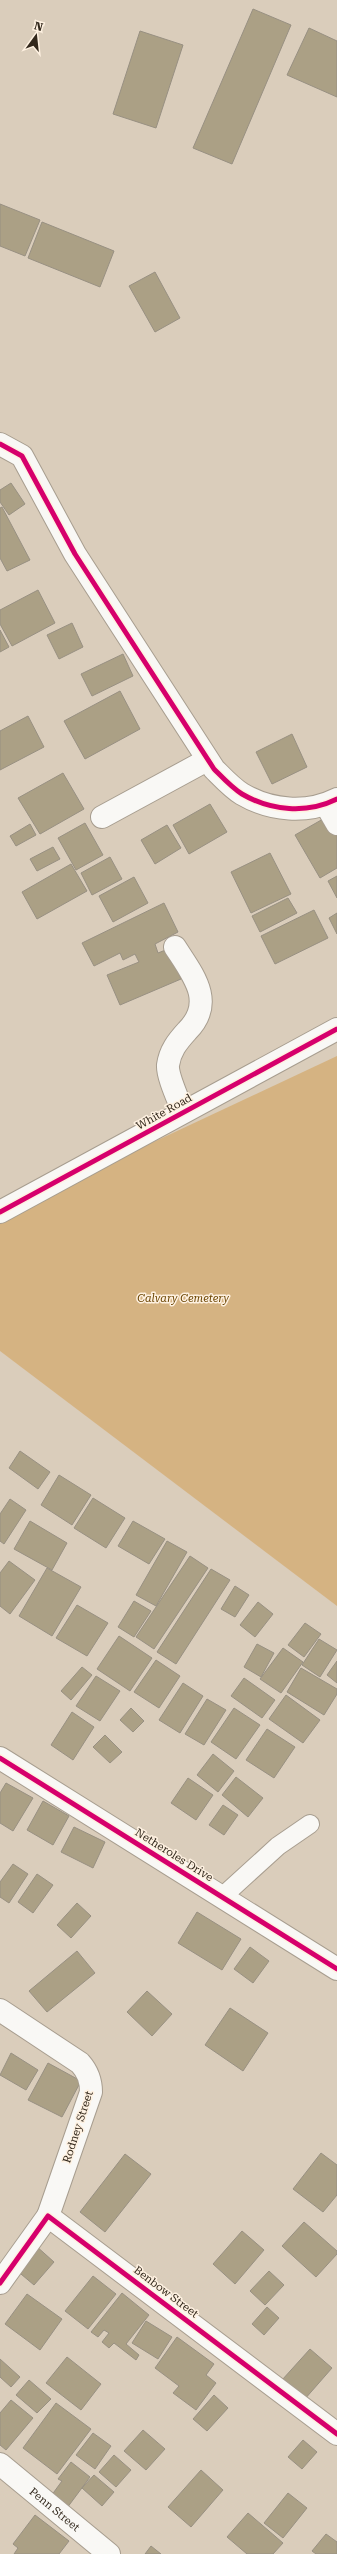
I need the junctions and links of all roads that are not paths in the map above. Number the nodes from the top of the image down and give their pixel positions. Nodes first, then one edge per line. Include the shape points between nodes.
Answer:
1 (0, 444) edge
2 (207, 760) junction
3 (331, 802) edge
4 (102, 817) dead end
5 (337, 824) edge
6 (175, 947) dead end
7 (337, 1029) edge
8 (183, 1112) junction
9 (0, 1212) edge
10 (0, 1758) edge
11 (310, 1824) dead end
12 (222, 1897) junction
13 (337, 1969) edge
14 (0, 2010) edge
15 (48, 2216) junction
16 (0, 2283) edge
17 (337, 2434) edge
18 (0, 2464) edge
19 (109, 2554) edge

1 - 2 street via 22,456 75,554
2 - 3 street via 241,794 265,804 296,810
2 - 4 street
3 - 5 street
6 - 8 street via 195,978 201,1008 198,1019 170,1052 168,1068
7 - 8 street, White Road
8 - 9 street, White Road
10 - 12 street, Netheroles Drive
11 - 12 lane via 278,1846
12 - 13 street, Netheroles Drive
14 - 15 street, Rodney Street via 80,2063 87,2071 91,2082 91,2092
15 - 16 street
15 - 17 street, Benbow Street
18 - 19 street, Penn Street

